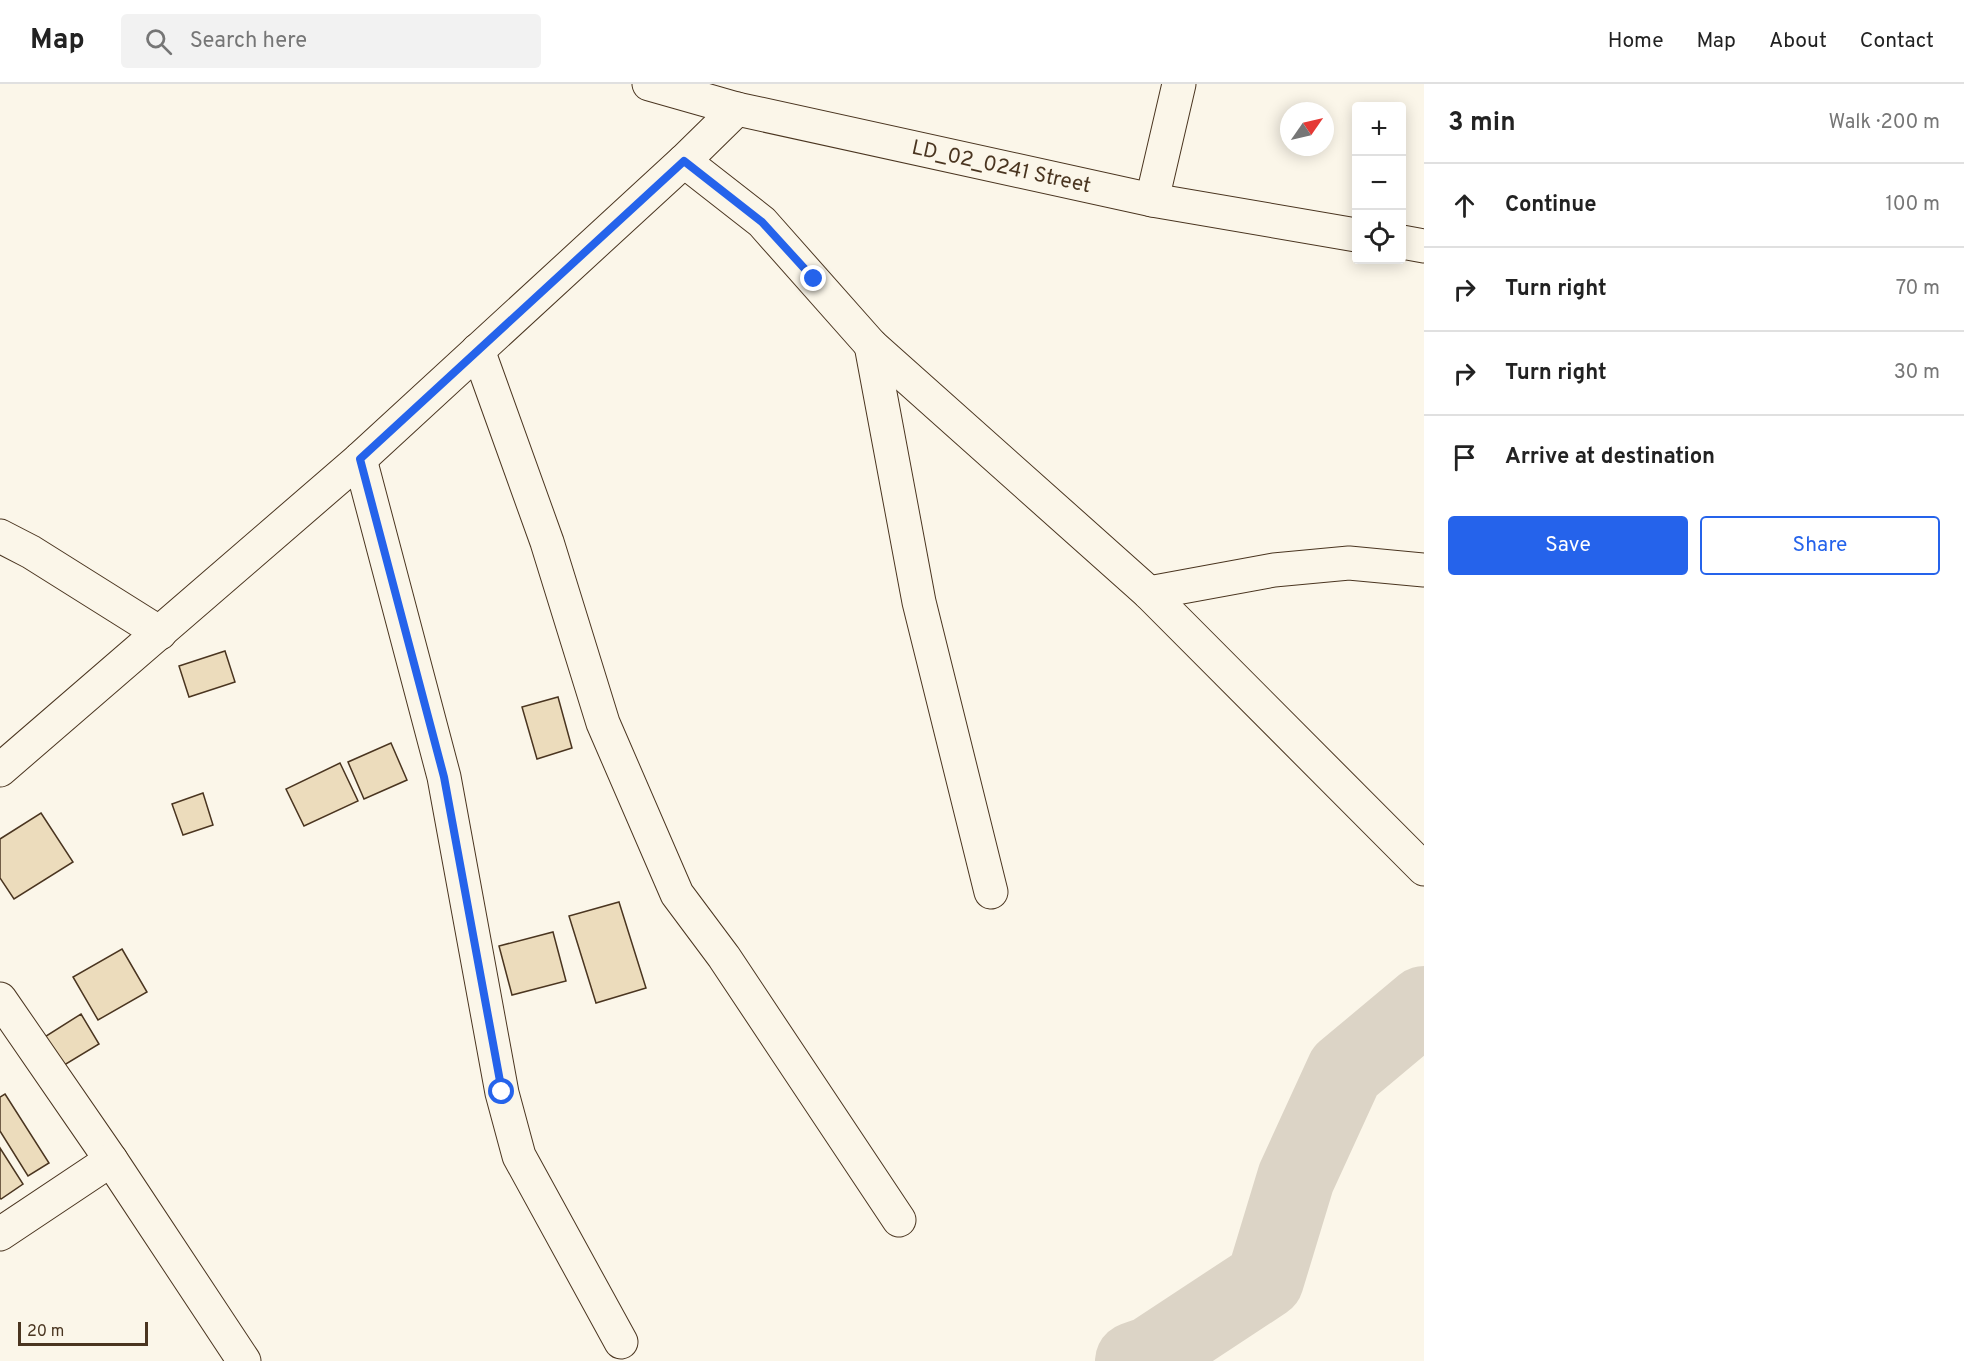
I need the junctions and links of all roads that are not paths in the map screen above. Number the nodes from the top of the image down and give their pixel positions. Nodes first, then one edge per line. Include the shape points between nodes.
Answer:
1 (649, 84) edge
2 (1179, 84) edge
3 (738, 109) junction
4 (684, 161) junction
5 (1152, 200) junction
6 (1352, 234) edge
7 (1406, 243) edge
8 (1424, 246) edge
9 (871, 345) junction
10 (478, 350) junction
11 (360, 459) junction
12 (0, 536) edge
13 (1424, 570) edge
14 (1149, 593) junction
15 (160, 633) junction
16 (0, 770) edge
17 (1419, 865) edge
18 (991, 892) dead end
19 (0, 999) edge
20 (111, 1160) junction
21 (899, 1220) dead end
22 (0, 1234) edge
23 (621, 1342) dead end
24 (244, 1361) edge

1 - 3 street, LD_02_0241 Street
2 - 5 street
3 - 4 street
3 - 5 street, LD_02_0241 Street
4 - 9 street via 762,222
4 - 10 street
5 - 6 street, LD_02_0241 Street
7 - 8 street
9 - 14 street
9 - 18 street via 919,602
10 - 11 street
10 - 21 street via 547,542 603,723 677,894 724,957
11 - 15 street
11 - 23 street via 444,777 502,1092 519,1156
12 - 15 street
13 - 14 street via 1349,563 1274,570
14 - 17 street
15 - 16 street
19 - 20 street
20 - 22 street
20 - 24 street

